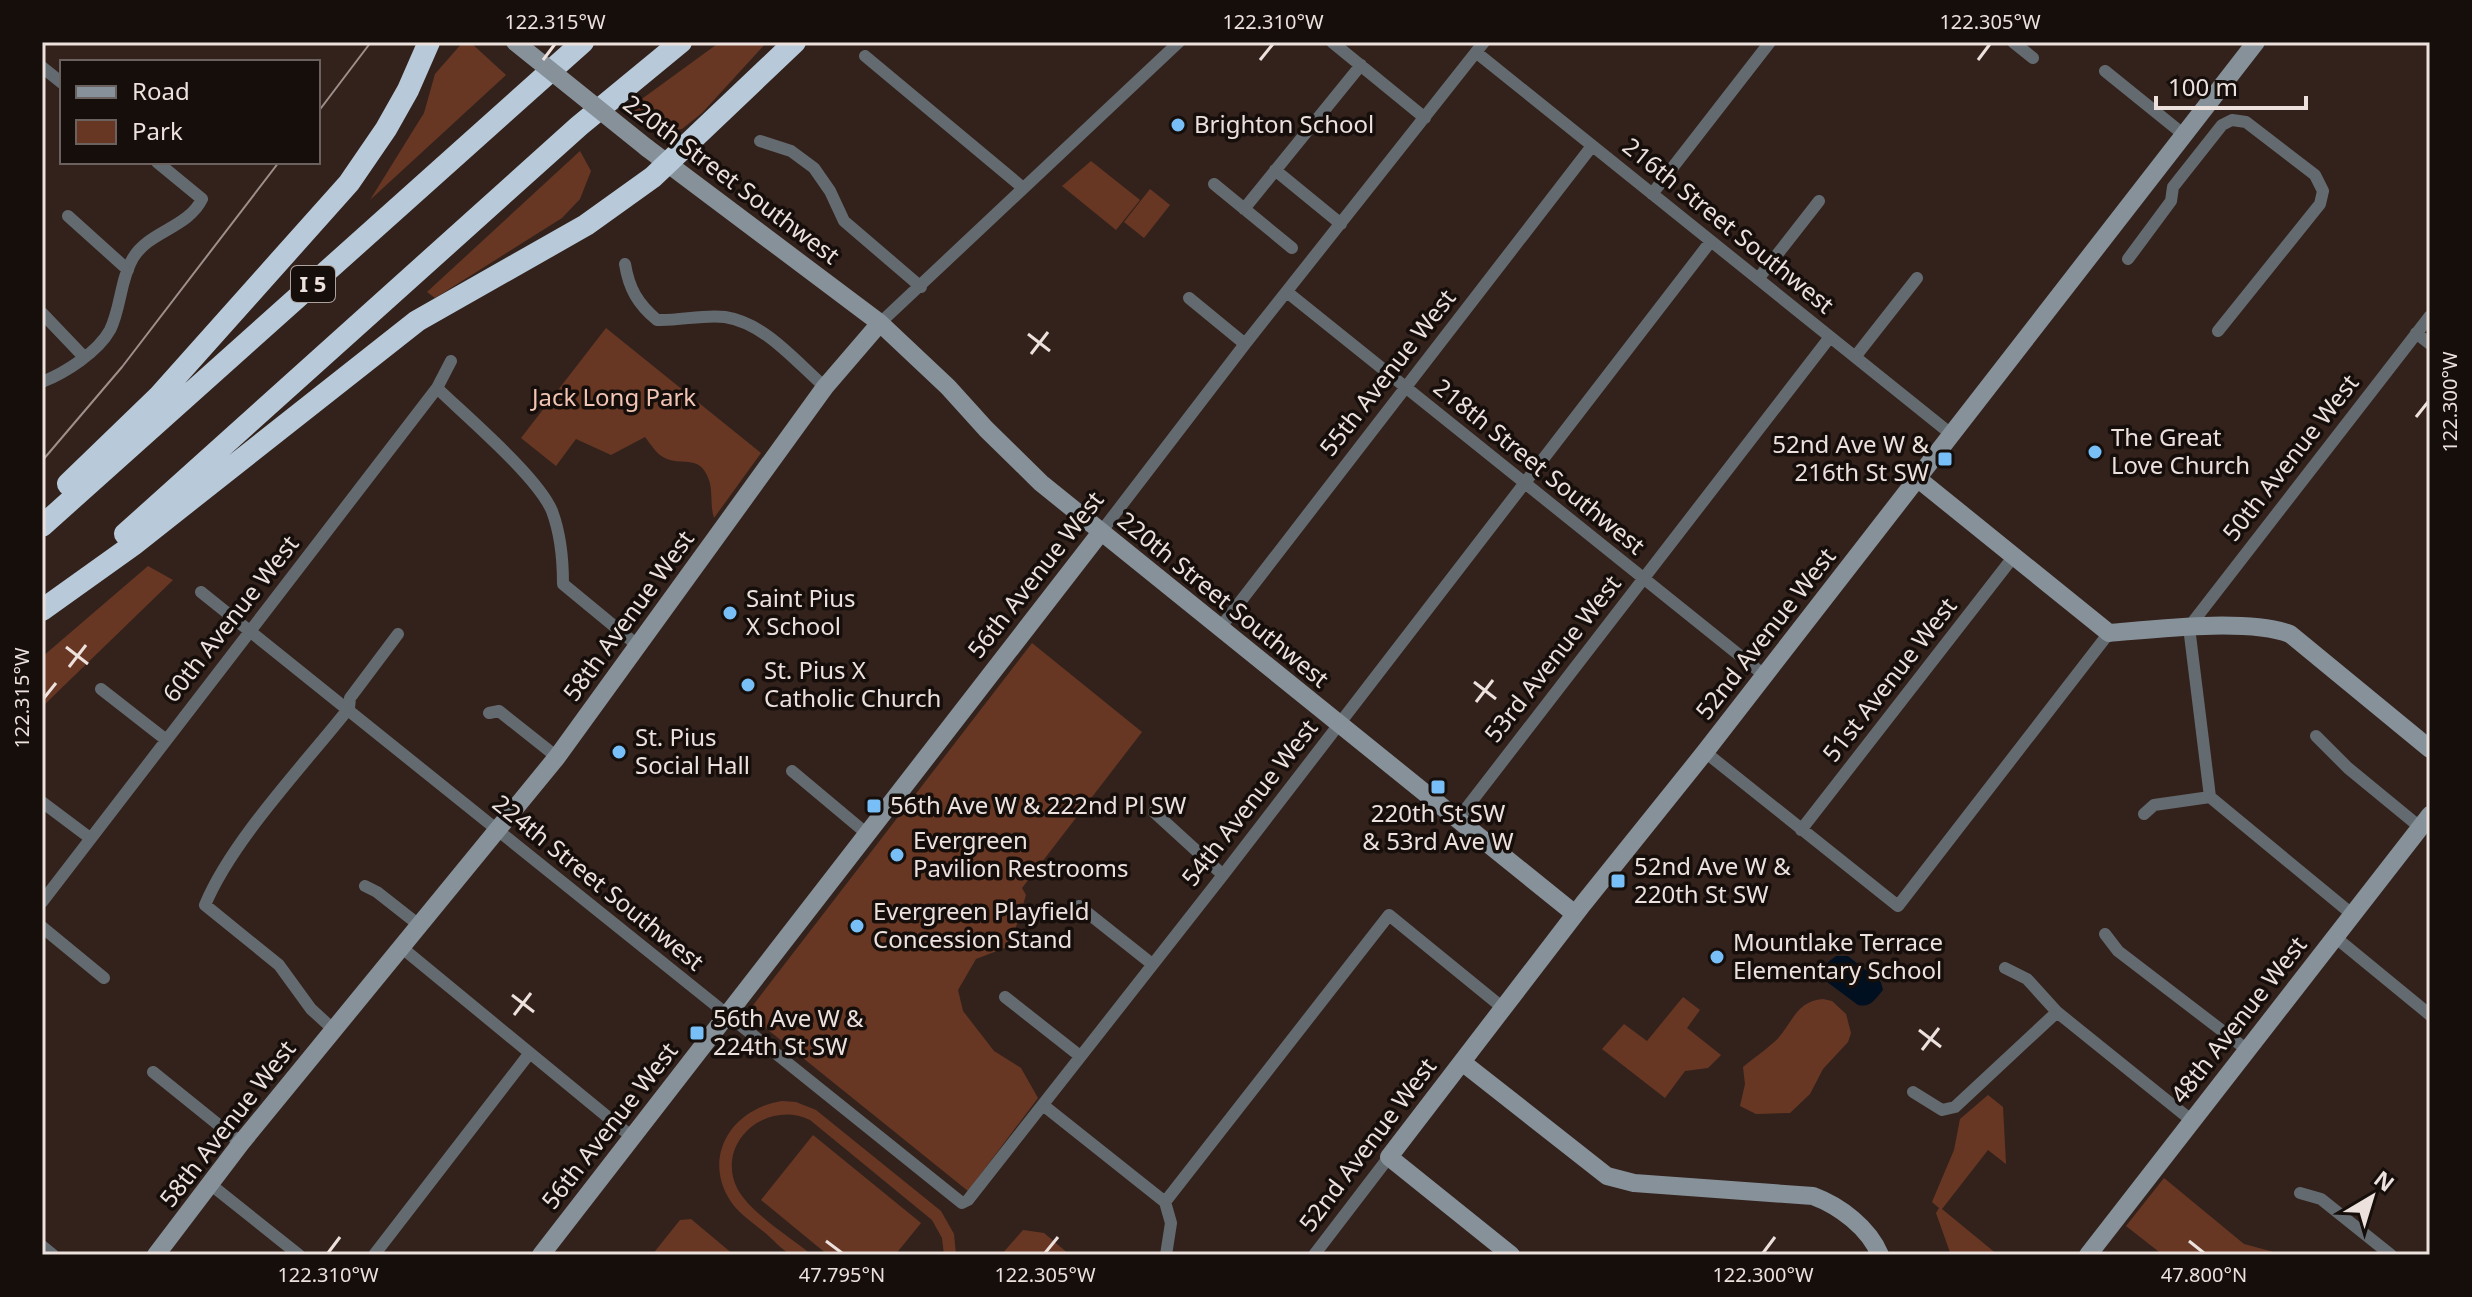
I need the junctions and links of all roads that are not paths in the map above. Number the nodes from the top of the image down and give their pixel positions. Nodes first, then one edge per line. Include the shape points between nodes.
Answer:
1 (429, 42) edge
2 (515, 42) edge
3 (583, 42) edge
4 (681, 42) edge
5 (795, 42) edge
6 (1179, 42) edge
7 (1332, 42) edge
8 (1770, 42) edge
9 (2013, 42) edge
10 (2256, 42) edge
11 (1481, 47) edge
12 (865, 56) dead end
13 (2033, 58) dead end
14 (1361, 65) junction
15 (42, 67) edge
16 (2105, 71) dead end
17 (60, 81) edge
18 (1425, 118) junction
19 (2183, 134) junction
20 (760, 141) dead end
21 (1592, 146) junction
22 (668, 163) junction
23 (159, 164) edge
24 (1275, 170) junction
25 (1214, 184) dead end
26 (1022, 187) junction
27 (1652, 194) junction
28 (1819, 201) dead end
29 (1244, 209) junction
30 (68, 216) dead end
31 (1341, 224) junction
32 (1711, 241) junction
33 (1292, 248) dead end
34 (2128, 259) dead end
35 (625, 264) dead end
36 (128, 270) junction
37 (1917, 278) dead end
38 (1758, 279) junction
39 (921, 287) junction
40 (1287, 292) junction
41 (1189, 298) dead end
42 (42, 313) edge
43 (2430, 316) edge
44 (880, 323) junction
45 (2218, 331) dead end
46 (2416, 333) junction
47 (1830, 337) junction
48 (1245, 344) junction
49 (2430, 344) edge
50 (84, 357) junction
51 (1855, 357) junction
52 (451, 361) dead end
53 (42, 382) edge
54 (1405, 386) junction
55 (825, 387) junction
56 (437, 388) junction
57 (1951, 434) junction
58 (1917, 478) junction
59 (1524, 482) junction
60 (42, 509) edge
61 (42, 526) edge
62 (1101, 532) junction
63 (2014, 556) junction
64 (1643, 578) junction
65 (201, 592) dead end
66 (42, 610) edge
67 (2189, 627) junction
68 (1220, 628) junction
69 (251, 630) junction
70 (2109, 633) junction
71 (398, 634) dead end
72 (637, 645) junction
73 (1764, 675) junction
74 (101, 689) dead end
75 (349, 708) junction
76 (489, 713) dead end
77 (1338, 724) junction
78 (2316, 736) dead end
79 (165, 739) junction
80 (2430, 749) edge
81 (1705, 752) junction
82 (557, 757) junction
83 (792, 771) dead end
84 (2210, 797) junction
85 (42, 802) edge
86 (1154, 812) dead end
87 (2144, 814) dead end
88 (1458, 819) junction
89 (2425, 822) edge
90 (499, 830) junction
91 (1801, 830) junction
92 (866, 833) junction
93 (90, 838) junction
94 (1223, 875) junction
95 (365, 886) dead end
96 (42, 902) edge
97 (1079, 906) dead end
98 (1575, 914) junction
99 (2353, 915) junction
100 (419, 925) junction
101 (42, 927) edge
102 (2105, 934) dead end
103 (2335, 937) junction
104 (401, 947) junction
105 (1152, 964) junction
106 (2005, 968) dead end
107 (104, 978) dead end
108 (1005, 997) dead end
109 (1503, 1008) junction
110 (2057, 1012) junction
111 (726, 1015) junction
112 (2430, 1015) edge
113 (334, 1030) junction
114 (2246, 1049) junction
115 (529, 1054) junction
116 (1080, 1056) junction
117 (1462, 1062) junction
118 (153, 1072) dead end
119 (1913, 1092) dead end
120 (1043, 1105) junction
121 (2191, 1120) junction
122 (632, 1137) junction
123 (241, 1143) junction
124 (1389, 1157) junction
125 (210, 1184) junction
126 (2300, 1193) dead end
127 (968, 1200) joint
128 (1165, 1202) junction
129 (42, 1246) edge
130 (53, 1255) edge
131 (156, 1255) edge
132 (299, 1255) edge
133 (374, 1255) edge
134 (541, 1255) edge
135 (1166, 1255) edge
136 (1314, 1255) edge
137 (1511, 1255) edge
138 (1880, 1255) edge
139 (2088, 1255) edge
140 (2391, 1255) edge

1 - 60 highway via 386,129 349,183 158,397
2 - 22 street, 220th Street Southwest, bridge
3 - 61 highway, I 5
4 - 66 highway, I 5 via 579,126
5 - 22 highway
6 - 26 street, 58th Avenue West
7 - 14 street
8 - 27 street
9 - 13 street
10 - 19 street, 52nd Avenue West
11 - 18 street, 56th Avenue West
11 - 21 street, 216th Street Southwest
12 - 26 street
14 - 18 street
14 - 24 street
15 - 17 street
16 - 19 street
18 - 31 street, 56th Avenue West
19 - 57 street, 52nd Avenue West
20 - 39 street via 791,151 814,168 844,221
21 - 27 street, 216th Street Southwest
21 - 54 street, 55th Avenue West
22 - 44 street, 220th Street Southwest
22 - 66 highway via 586,225 417,321 133,545
23 - 36 street via 202,199 196,213 154,238 133,257
24 - 29 street
24 - 31 street
25 - 29 street
26 - 39 street, 58th Avenue West
27 - 32 street, 216th Street Southwest
28 - 38 street
29 - 33 street
30 - 36 street
31 - 40 street, 56th Avenue West
32 - 38 street, 216th Street Southwest
32 - 59 street, 54th Avenue West
34 - 45 street via 2171,201 2173,187 2222,125 2232,120 2246,122 2315,175 2323,191 2320,204
35 - 55 street via 641,307 657,320 722,316 747,323
36 - 50 street via 110,330
37 - 51 street
38 - 47 street, 216th Street Southwest
39 - 44 street, 58th Avenue West
40 - 48 street, 56th Avenue West
40 - 54 street, 218th Street Southwest
41 - 48 street
42 - 50 street
43 - 46 street, 50th Avenue West
44 - 55 street, 58th Avenue West
44 - 62 street, 220th Street Southwest via 1010,454
46 - 49 street
46 - 67 street, 50th Avenue West
47 - 51 street, 216th Street Southwest
47 - 64 street, 53rd Avenue West
48 - 62 street, 56th Avenue West
50 - 53 street
51 - 57 street, 216th Street Southwest
52 - 56 street, 60th Avenue West
54 - 59 street, 218th Street Southwest
54 - 68 street, 55th Avenue West
55 - 72 street, 58th Avenue West
56 - 69 street, 60th Avenue West
56 - 72 street via 529,477 551,507 562,545 563,584
57 - 58 street, 52nd Avenue West
58 - 63 street
58 - 73 street, 52nd Avenue West
59 - 64 street, 218th Street Southwest
59 - 77 street, 54th Avenue West
62 - 68 street, 220th Street Southwest
62 - 92 street, 56th Avenue West
63 - 70 street
63 - 91 street, 51st Avenue West
64 - 73 street, 218th Street Southwest
64 - 88 street, 53rd Avenue West
65 - 69 street, 224th Street Southwest
67 - 70 street
67 - 80 street via 2274,628 2290,634
67 - 84 street
68 - 77 street, 220th Street Southwest
69 - 75 street, 224th Street Southwest
69 - 79 street, 60th Avenue West
70 - 91 street via 1898,906
71 - 75 street via 350,698
72 - 82 street, 58th Avenue West
73 - 81 street, 52nd Avenue West
74 - 79 street
75 - 90 street, 224th Street Southwest
75 - 113 street via 248,834 205,905 279,965
76 - 82 street via 499,711
77 - 88 street, 220th Street Southwest
77 - 94 street, 54th Avenue West
78 - 89 street via 2348,768
79 - 93 street, 60th Avenue West
81 - 91 street
81 - 98 street, 52nd Avenue West
82 - 90 street, 58th Avenue West
83 - 92 street
84 - 87 street via 2154,805
84 - 99 street
85 - 93 street
86 - 94 street
88 - 98 street, 220th Street Southwest
89 - 99 street, 48th Avenue West
90 - 100 street, 58th Avenue West
90 - 111 street, 224th Street Southwest
92 - 111 street, 56th Avenue West
93 - 96 street, 60th Avenue West
94 - 105 street, 54th Avenue West
95 - 100 street
97 - 105 street
98 - 109 street, 52nd Avenue West
99 - 103 street, 48th Avenue West
100 - 104 street, 58th Avenue West
101 - 107 street
102 - 114 street via 2118,951
103 - 112 street
103 - 114 street, 48th Avenue West
104 - 113 street, 58th Avenue West
104 - 115 street
105 - 116 street, 54th Avenue West
106 - 110 street via 2027,979
108 - 116 street
109 - 117 street, 52nd Avenue West
109 - 128 street via 1389,915
110 - 119 street via 1955,1107 1942,1110
110 - 121 street
111 - 122 street, 56th Avenue West
111 - 127 street, 224th Street Southwest via 954,1198
113 - 123 street, 58th Avenue West
114 - 121 street, 48th Avenue West
115 - 122 street
115 - 133 street
116 - 120 street, 54th Avenue West
117 - 124 street, 52nd Avenue West
117 - 138 street via 1607,1176 1634,1183 1813,1196 1831,1202 1873,1239
118 - 123 street
120 - 127 street, 54th Avenue West
120 - 128 street
121 - 139 street, 48th Avenue West
122 - 134 street, 56th Avenue West
123 - 125 street, 58th Avenue West
124 - 136 street, 52nd Avenue West
124 - 137 street
125 - 131 street, 58th Avenue West
125 - 132 street
126 - 140 street via 2321,1199
128 - 135 street via 1171,1223
129 - 130 street

